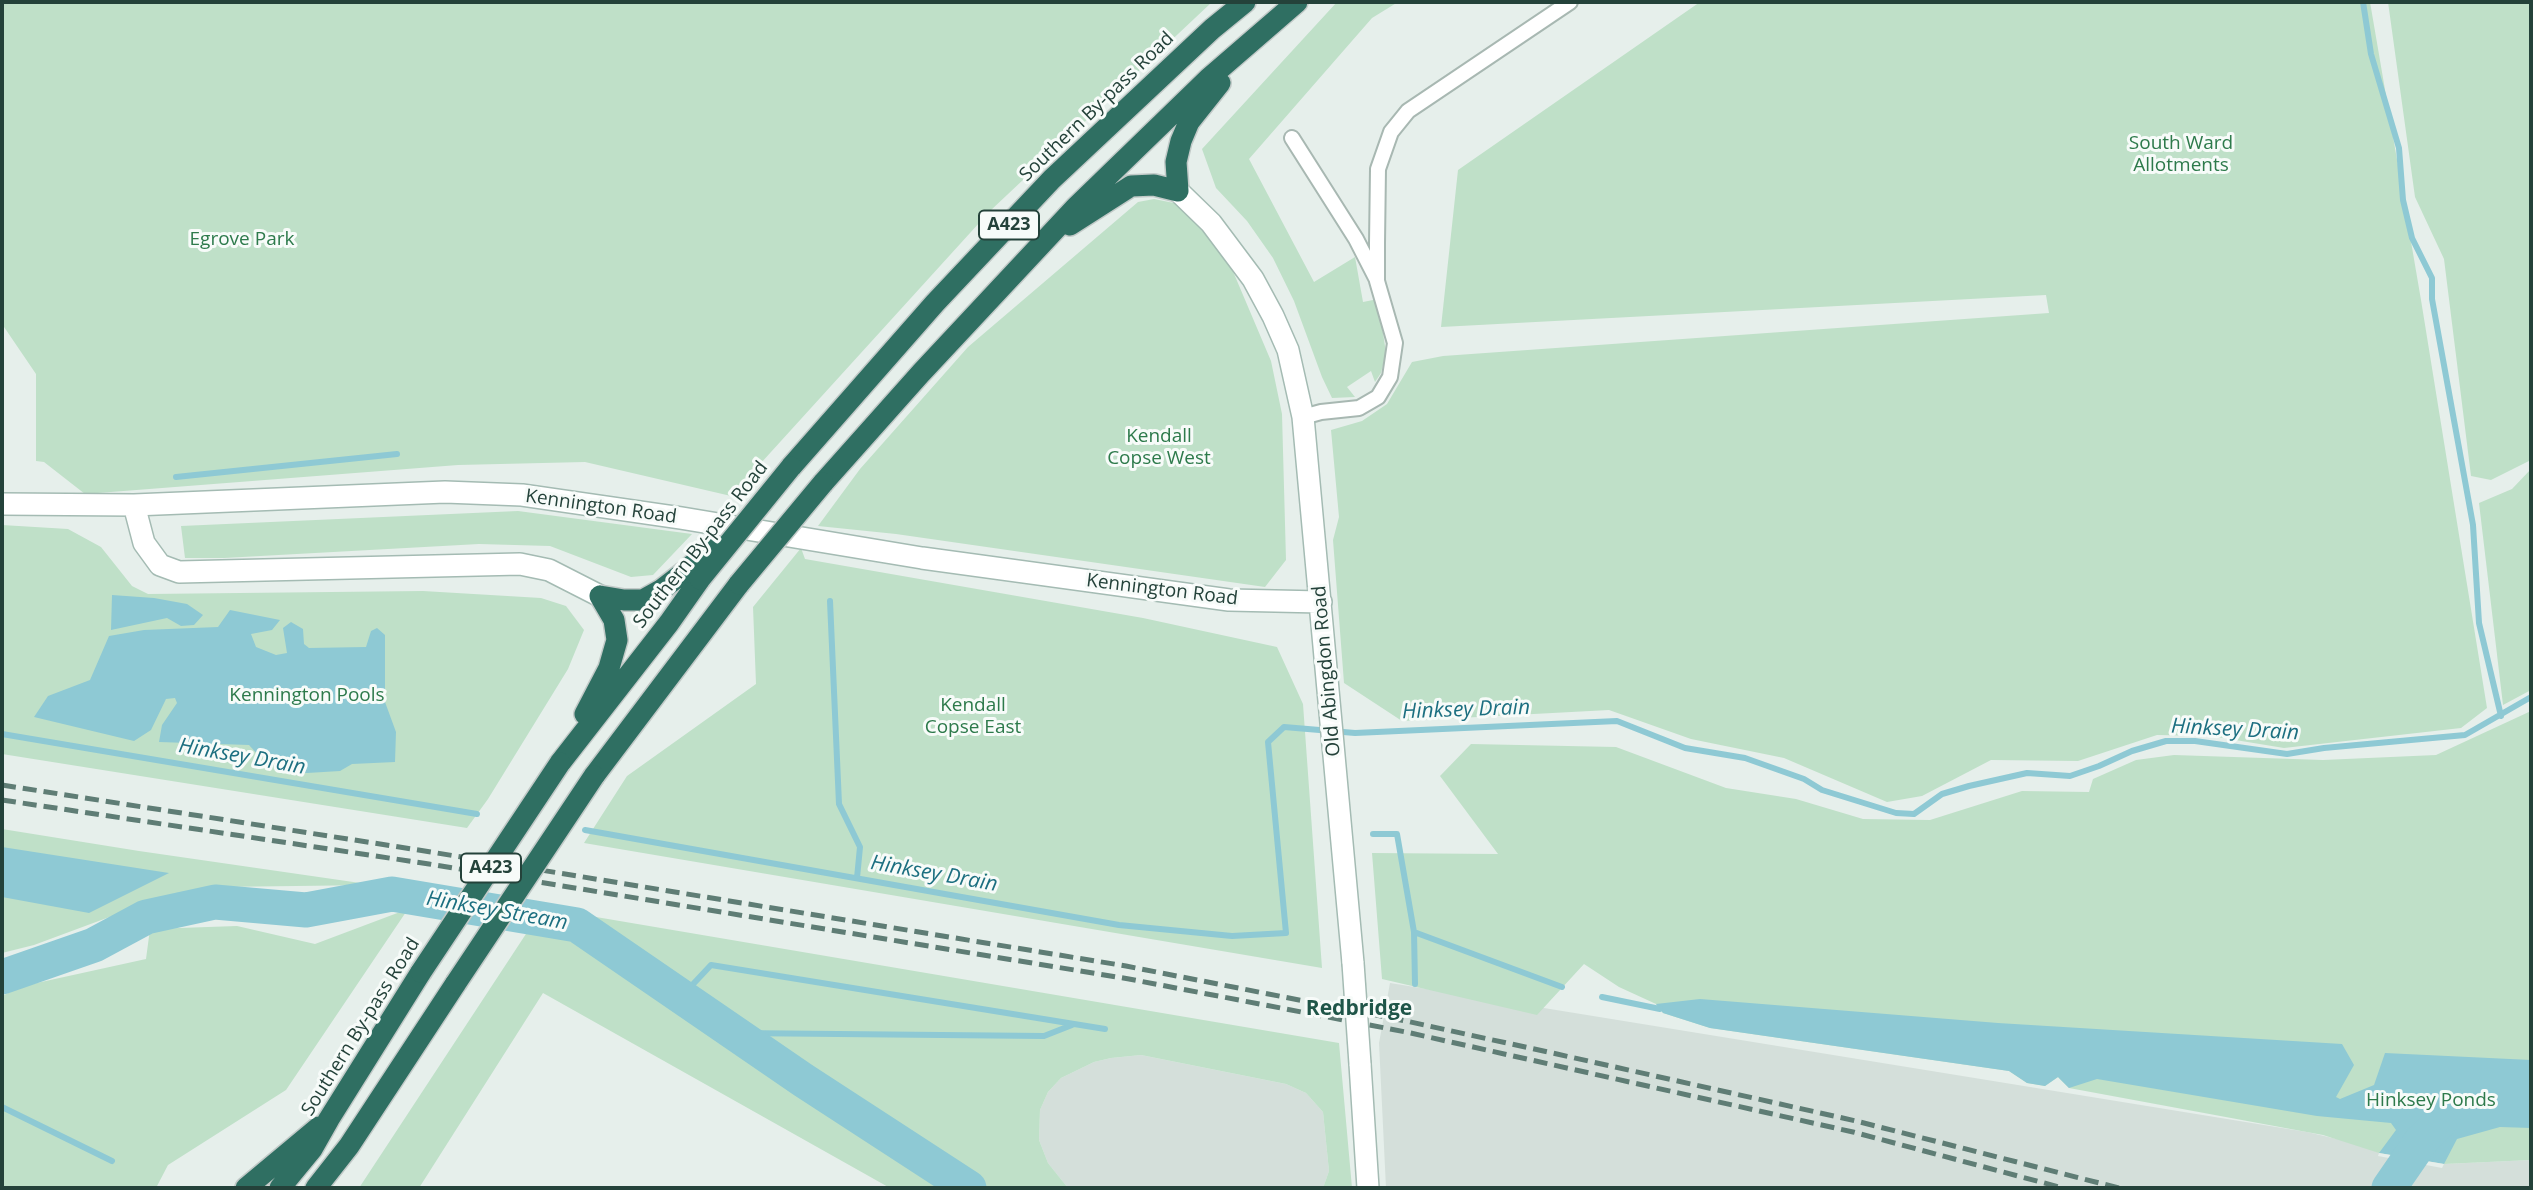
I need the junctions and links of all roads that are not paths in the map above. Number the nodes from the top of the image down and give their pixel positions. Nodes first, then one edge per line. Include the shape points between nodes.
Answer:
1 (1245, 2) edge
2 (1297, 2) edge
3 (1570, 2) edge
4 (1255, 37) junction
5 (1292, 138) dead end
6 (1178, 191) junction
7 (1035, 248) junction
8 (1377, 281) junction
9 (1303, 417) junction
10 (2, 504) edge
11 (134, 505) junction
12 (691, 576) junction
13 (600, 596) junction
14 (1321, 602) junction
15 (560, 763) junction
16 (329, 1119) junction
17 (349, 1146) junction
18 (246, 1188) edge
19 (280, 1188) edge
20 (316, 1188) edge
21 (335, 1188) edge
22 (1368, 1188) edge

1 - 12 highway, Southern By-pass Road / A423, bridge via 1052,179
2 - 4 highway, A423
3 - 8 street via 1408,111 1391,132 1378,169
4 - 6 highway via 1189,122 1176,162
4 - 7 highway, A423
5 - 8 street
6 - 7 highway via 1131,186
6 - 9 street, Old Abingdon Road via 1211,223 1254,279 1288,350
7 - 17 highway, A423, bridge via 738,584 594,776
8 - 9 street via 1395,343 1390,377 1378,397 1359,408
9 - 14 street, Old Abingdon Road
10 - 11 street, Kennington Road
11 - 13 street via 144,543 160,565 179,572 520,564 549,570
11 - 14 street, Kennington Road via 445,492 522,495 922,558 1215,598
12 - 13 highway via 643,600
12 - 15 highway, Southern By-pass Road / A423 via 669,623
13 - 15 highway via 614,620 617,640 609,668
14 - 22 street, Old Abingdon Road, bridge
15 - 16 highway, Southern By-pass Road / A423, bridge
16 - 18 highway, A423
16 - 19 highway, Southern By-pass Road / A423 via 312,1149
17 - 20 highway, A423
17 - 21 highway, A423

